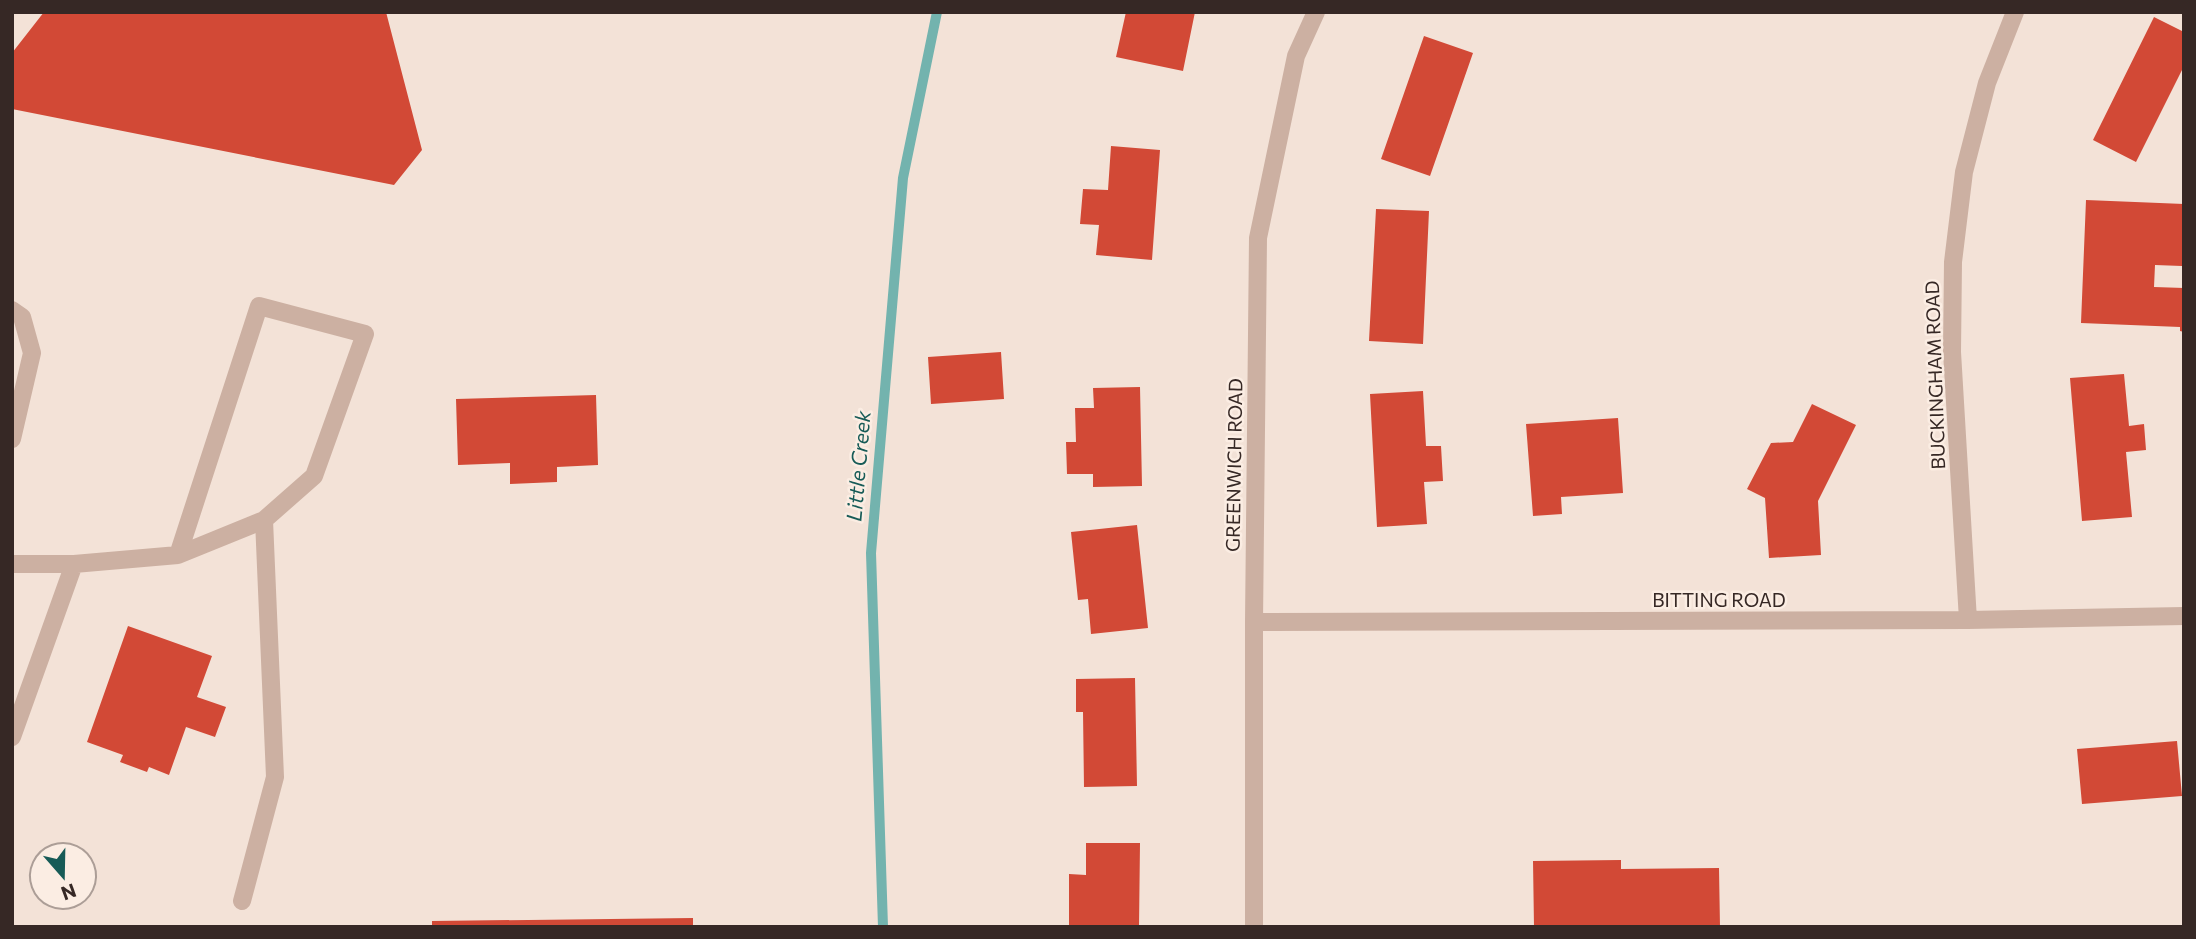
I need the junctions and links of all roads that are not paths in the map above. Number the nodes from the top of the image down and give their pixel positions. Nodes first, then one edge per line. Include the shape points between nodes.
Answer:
1 (1316, 12) edge
2 (2015, 12) edge
3 (12, 310) edge
4 (12, 439) edge
5 (264, 520) junction
6 (178, 555) junction
7 (12, 564) edge
8 (75, 564) junction
9 (2184, 616) edge
10 (1968, 620) junction
11 (1254, 622) junction
12 (12, 737) edge
13 (242, 901) dead end
14 (1254, 927) edge

1 - 11 street, GREENWICH ROAD via 1296,56 1258,238
2 - 10 street, BUCKINGHAM ROAD via 1980,109 1965,172 1953,262 1952,352
3 - 4 street via 22,317 32,354
5 - 6 street
5 - 6 street via 314,476 365,334 259,306
5 - 13 street via 275,778
6 - 8 street
7 - 8 street
8 - 12 street
9 - 10 street, BITTING ROAD
10 - 11 street, BITTING ROAD
11 - 14 street, GREENWICH ROAD

